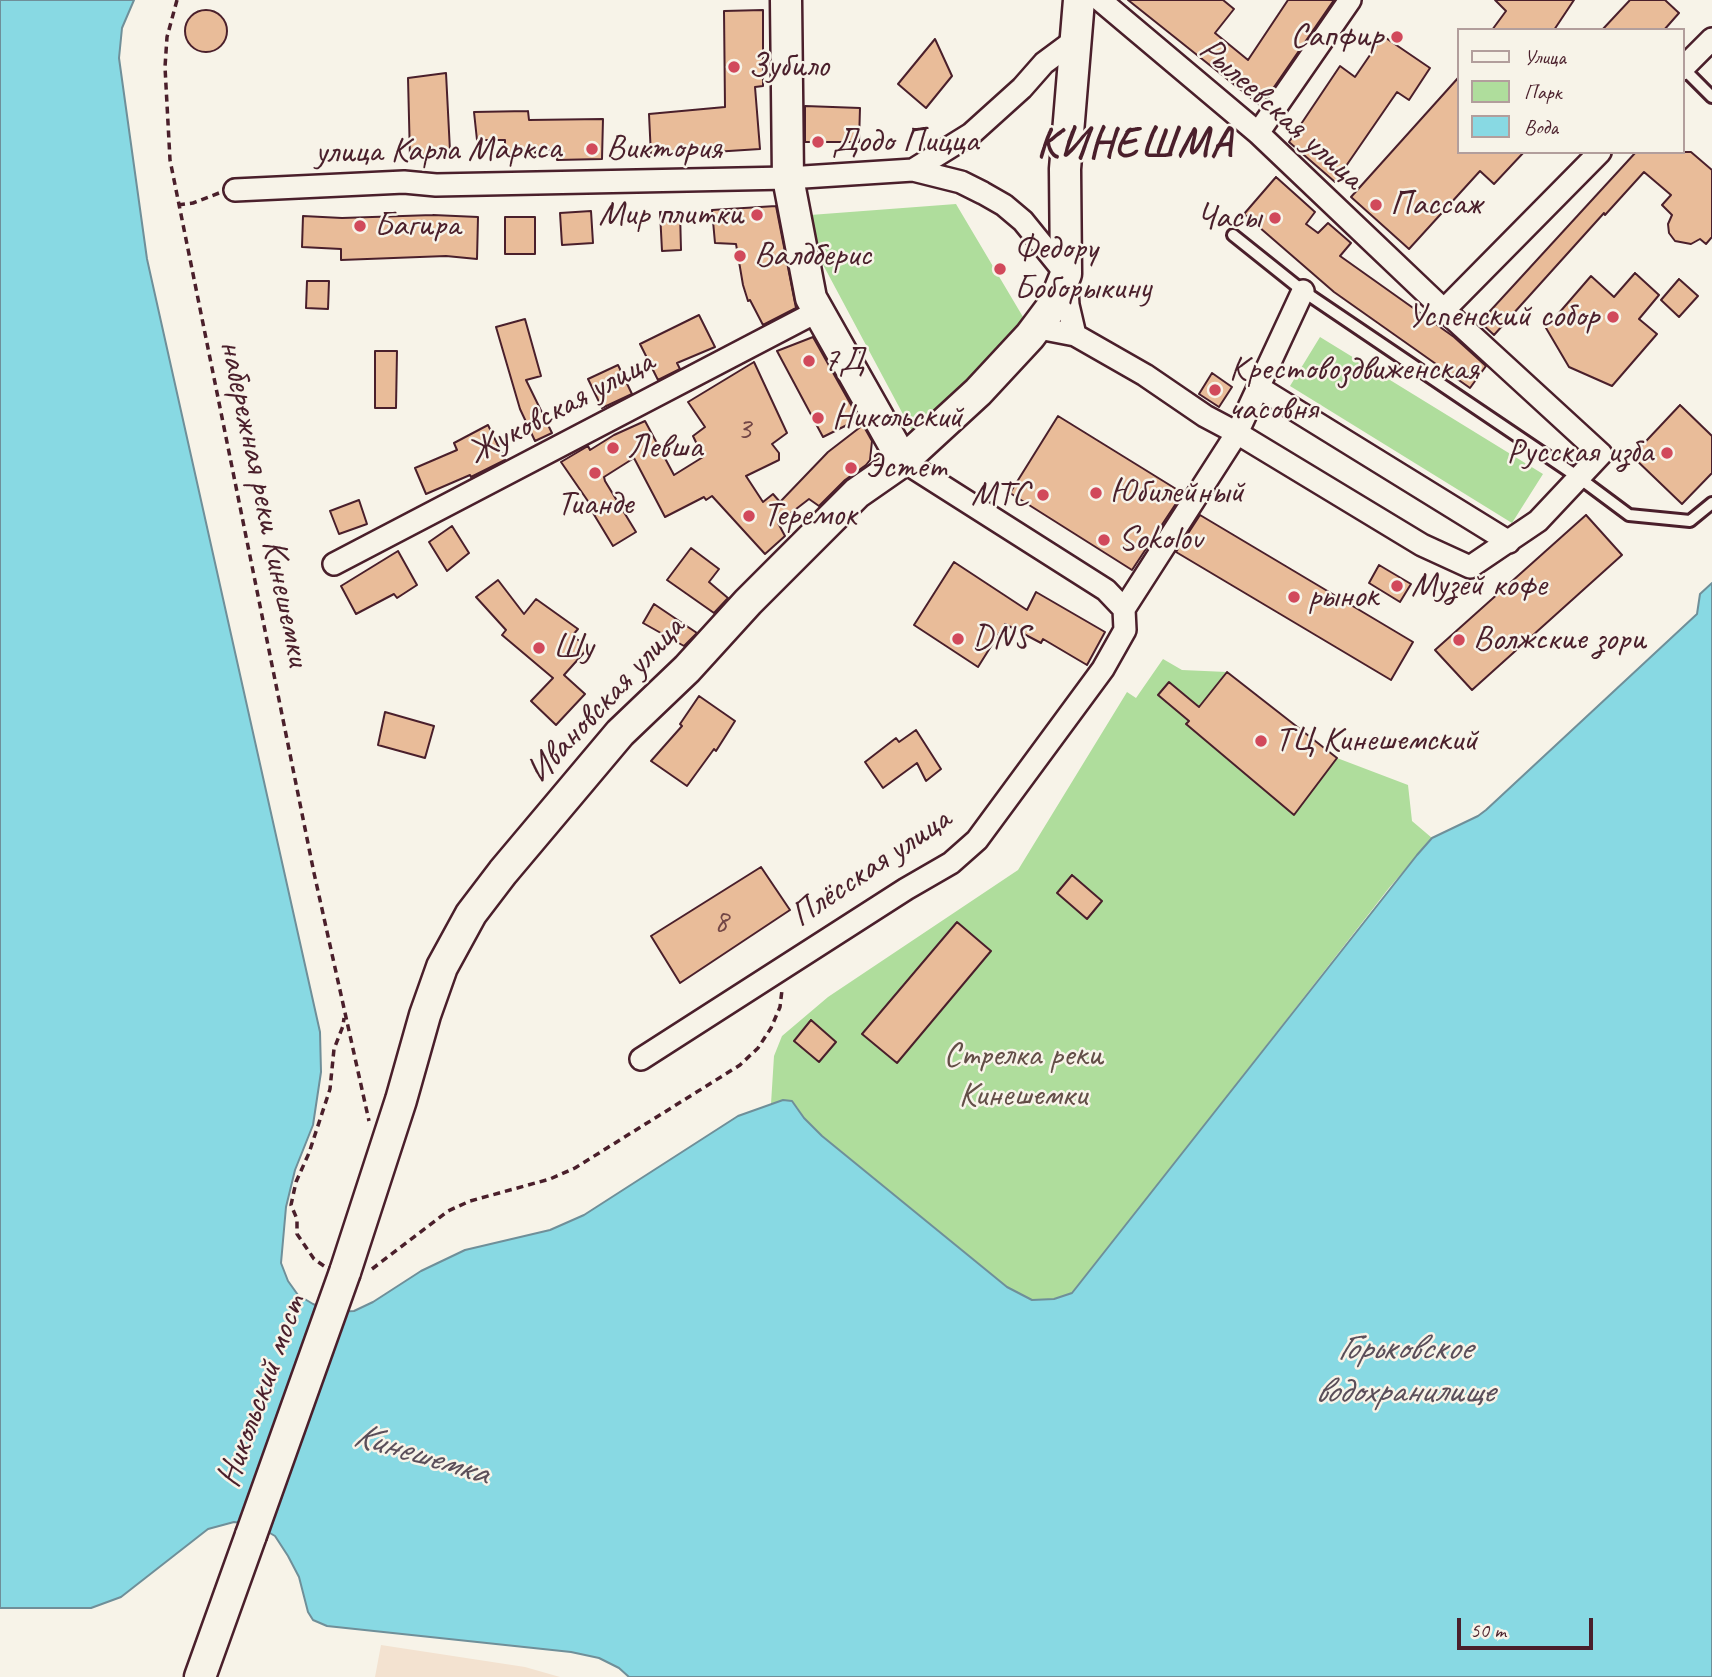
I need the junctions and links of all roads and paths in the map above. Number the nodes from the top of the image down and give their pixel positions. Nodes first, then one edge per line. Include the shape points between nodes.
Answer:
1 (177, 0) edge
2 (786, 0) edge
3 (1079, 0) edge
4 (1100, 0) edge
5 (1350, 0) edge
6 (1712, 39) edge
7 (1075, 40) junction
8 (1684, 68) edge
9 (1684, 70) edge
10 (1712, 97) edge
11 (1258, 133) junction
12 (1598, 154) edge
13 (913, 170) junction
14 (788, 178) junction
15 (235, 190) joint
16 (178, 205) junction
17 (1233, 235) dead end
18 (1066, 274) junction
19 (1303, 291) junction
20 (1444, 310) junction
21 (818, 312) junction
22 (1076, 335) junction
23 (1030, 337) junction
24 (1258, 387) junction
25 (1237, 433) junction
26 (902, 461) junction
27 (1577, 477) junction
28 (1712, 503) edge
29 (1509, 542) junction
30 (334, 564) dead end
31 (1124, 609) junction
32 (777, 971) junction
33 (345, 1013) junction
34 (641, 1059) dead end
35 (370, 1128) dead end
36 (347, 1272) junction
37 (200, 1677) edge

1 - 16 path, набережная реки Кинешемки via 165,67 170,160
2 - 14 main road
3 - 7 main road
4 - 11 street, Рылеевская улица
5 - 11 street
6 - 8 street
7 - 13 street via 1044,62 971,134
7 - 18 main road via 1065,169
9 - 10 lane
11 - 20 street, Рылеевская улица
12 - 20 street
13 - 14 street, улица Карла Маркса
13 - 18 street, улица Карла Маркса via 961,182 1004,205
14 - 15 street, улица Карла Маркса via 404,182
14 - 21 main road via 811,298
15 - 16 path
16 - 33 path, набережная реки Кинешемки
17 - 19 lane
18 - 22 street
18 - 23 main road, Ивановская улица via 1054,304
19 - 24 street
19 - 27 lane
20 - 27 street, Рылеевская улица via 1601,454
21 - 26 main road
21 - 30 street, Жуковская улица
22 - 23 street via 1044,329
22 - 25 street
23 - 26 main road, Ивановская улица
24 - 25 street
24 - 29 street
25 - 29 street via 1422,545 1470,567
25 - 31 street
26 - 31 street via 1106,590
26 - 36 main road, Ивановская улица via 857,493 620,733 471,914 442,967 425,1015
27 - 28 lane via 1629,515 1690,521
27 - 29 street via 1538,521
31 - 32 street, Плёсская улица via 1125,629 1103,669 977,839 951,863
32 - 34 street, Плёсская улица
32 - 36 path via 782,981 780,1007 758,1048 740,1065 575,1168 447,1210
33 - 35 path, набережная реки Кинешемки
33 - 36 path, набережная реки Кинешемки via 334,1049 330,1089 291,1205 297,1234 314,1259
36 - 37 main road, Никольский мост, bridge

